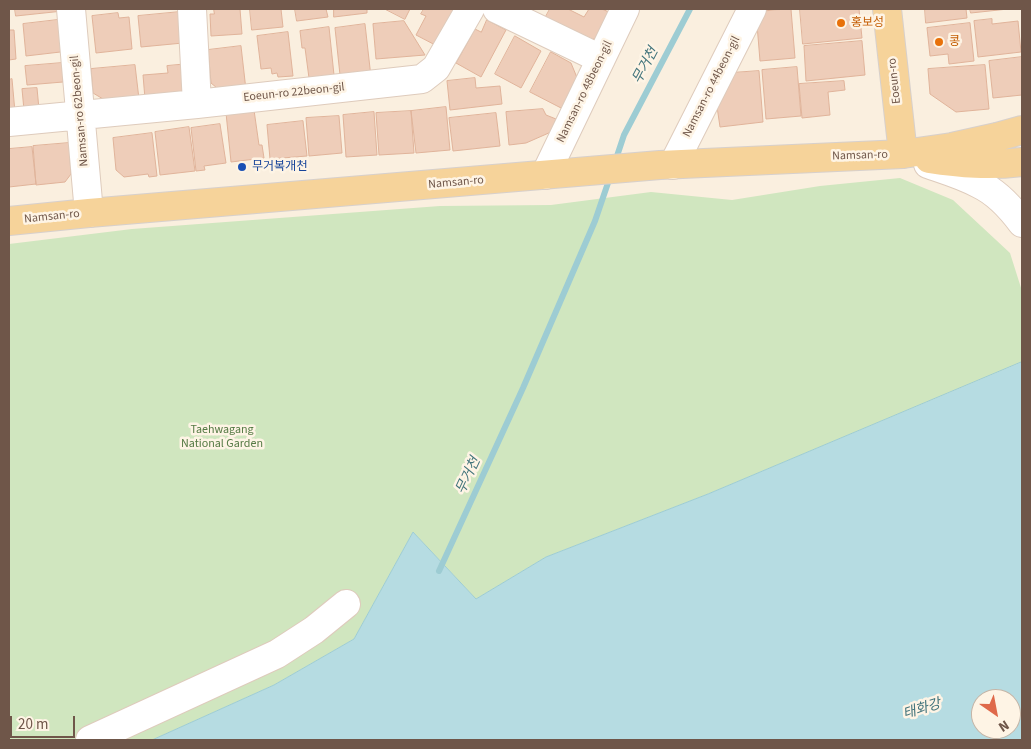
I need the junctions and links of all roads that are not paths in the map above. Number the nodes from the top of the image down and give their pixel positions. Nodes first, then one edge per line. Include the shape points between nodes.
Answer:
1 (71, 9) edge
2 (192, 9) edge
3 (470, 9) edge
4 (497, 9) edge
5 (625, 9) edge
6 (752, 9) edge
7 (887, 9) edge
8 (600, 59) junction
9 (197, 104) junction
10 (81, 115) junction
11 (9, 122) edge
12 (1022, 130) edge
13 (1022, 135) edge
14 (903, 154) junction
15 (1009, 163) edge
16 (666, 165) junction
17 (545, 175) junction
18 (89, 213) junction
19 (1019, 218) edge
20 (9, 222) edge
21 (346, 604) dead end
22 (90, 740) edge

1 - 10 street, Namsan-ro 62beon-gil
2 - 9 street
3 - 9 street, Eoeun-ro 22beon-gil via 436,68 422,79
4 - 8 street
5 - 8 street, Namsan-ro 48beon-gil
6 - 16 street, Namsan-ro 44beon-gil
7 - 14 main road, Eoeun-ro
8 - 17 street, Namsan-ro 48beon-gil
9 - 10 street, Eoeun-ro 22beon-gil
10 - 11 street, Eoeun-ro 22beon-gil
10 - 18 street, Namsan-ro 62beon-gil
12 - 14 main road, Namsan-ro via 952,147
13 - 15 street via 1004,149
14 - 15 main road, Namsan-ro via 971,164
14 - 16 main road, Namsan-ro
14 - 19 street via 980,184
15 - 19 street via 997,180 1003,196
16 - 17 main road, Namsan-ro
17 - 18 main road, Namsan-ro
18 - 20 main road, Namsan-ro
21 - 22 street via 277,654

